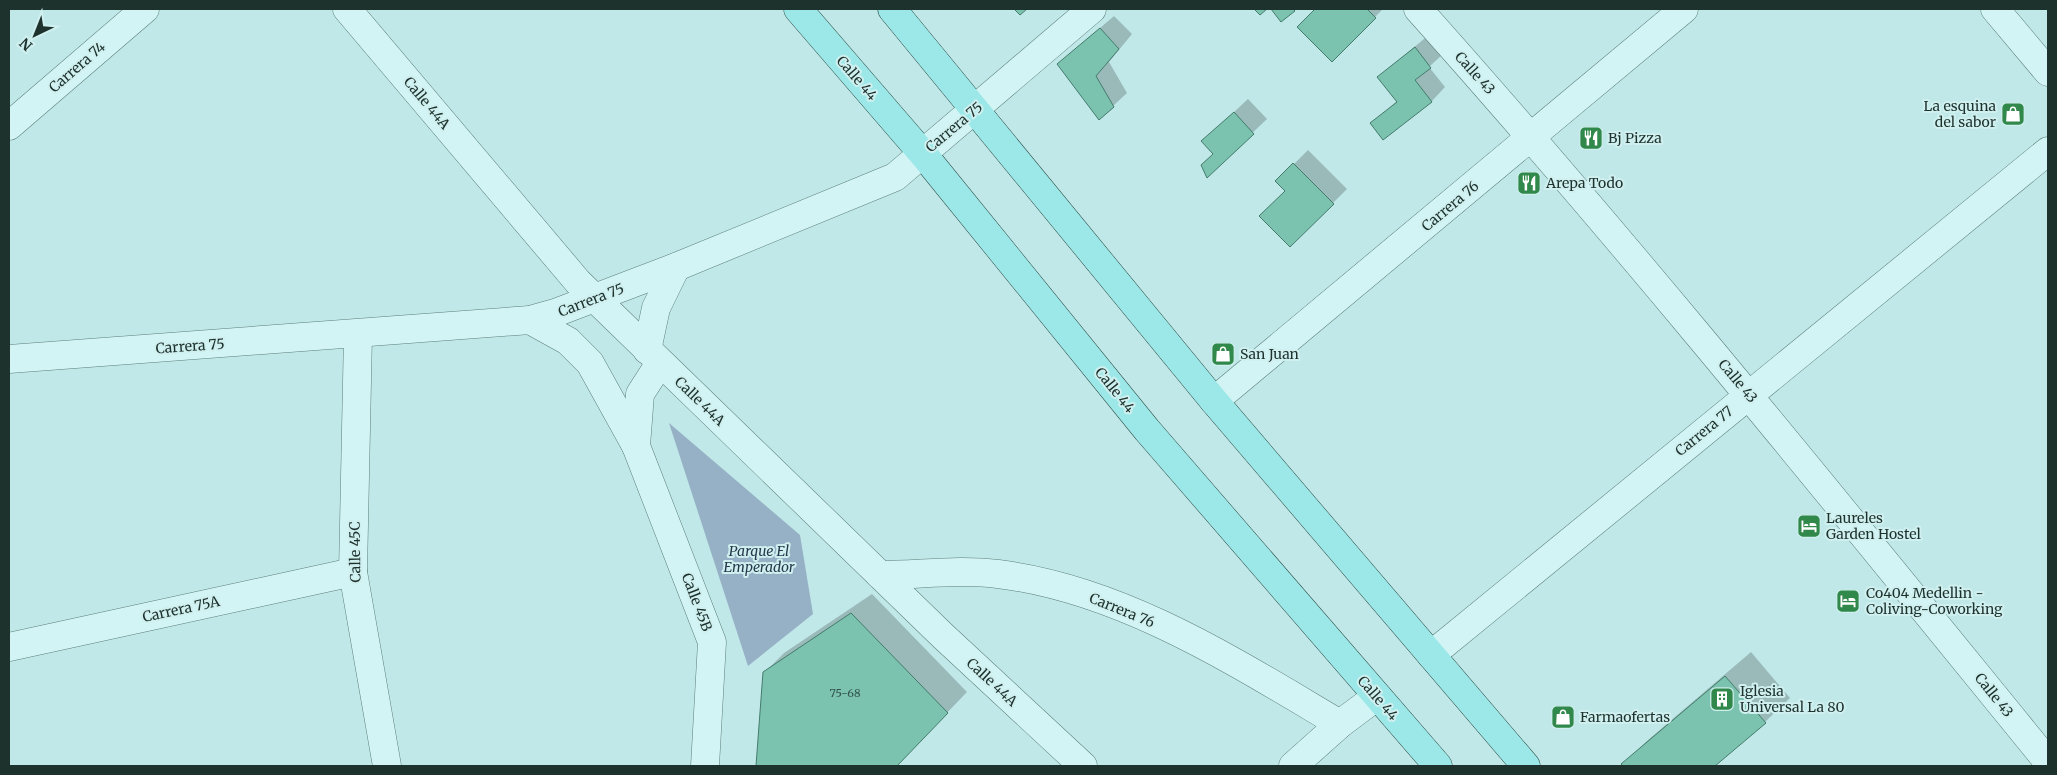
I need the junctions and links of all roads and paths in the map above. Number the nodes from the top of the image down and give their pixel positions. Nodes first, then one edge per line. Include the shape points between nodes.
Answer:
1 (145, 9) edge
2 (347, 9) edge
3 (798, 9) edge
4 (892, 9) edge
5 (1092, 9) edge
6 (1418, 9) edge
7 (1684, 9) edge
8 (1995, 9) edge
9 (2048, 72) edge
10 (976, 108) junction
11 (9, 126) edge
12 (1532, 137) junction
13 (2048, 151) edge
14 (923, 154) junction
15 (676, 267) junction
16 (595, 298) junction
17 (530, 320) junction
18 (358, 334) junction
19 (654, 357) junction
20 (9, 359) edge
21 (1749, 395) junction
22 (1214, 402) junction
23 (636, 446) junction
24 (353, 572) junction
25 (880, 575) junction
26 (9, 647) edge
27 (1431, 655) junction
28 (1376, 696) junction
29 (1340, 724) junction
30 (2048, 762) edge
31 (387, 766) edge
32 (705, 766) edge
33 (1083, 766) edge
34 (1292, 766) edge
35 (1438, 766) edge
36 (1526, 766) edge

1 - 11 street, Carrera 74
2 - 16 street, Calle 44A
3 - 14 main road, Calle 44
4 - 10 main road
5 - 10 street, Carrera 75
6 - 12 street, Calle 43
7 - 12 street, Carrera 76
8 - 9 street
10 - 14 street, Carrera 75
10 - 22 main road
12 - 21 street, Calle 43
12 - 22 street, Carrera 76
13 - 21 street, Carrera 77
14 - 15 street, Carrera 75 via 895,178
14 - 28 main road, Calle 44 via 1148,430
15 - 16 street, Carrera 75
15 - 19 street via 656,308
16 - 17 street, Carrera 75
16 - 19 street, Calle 44A
17 - 18 street, Carrera 75
17 - 23 street, Calle 45B via 568,341 590,363
18 - 20 street, Carrera 75
18 - 24 street, Calle 45C
19 - 23 street, Calle 45B via 640,394
19 - 25 street, Calle 44A
21 - 27 street, Carrera 77
21 - 30 street, Calle 43
22 - 27 main road
23 - 32 street, Calle 45B via 712,642
24 - 26 street, Carrera 75A
24 - 31 street, Calle 45C
25 - 29 street, Carrera 76 via 997,574 1076,591 1116,605 1190,639
25 - 33 street, Calle 44A
27 - 36 main road
28 - 29 street
28 - 35 main road, Calle 44
29 - 34 street

